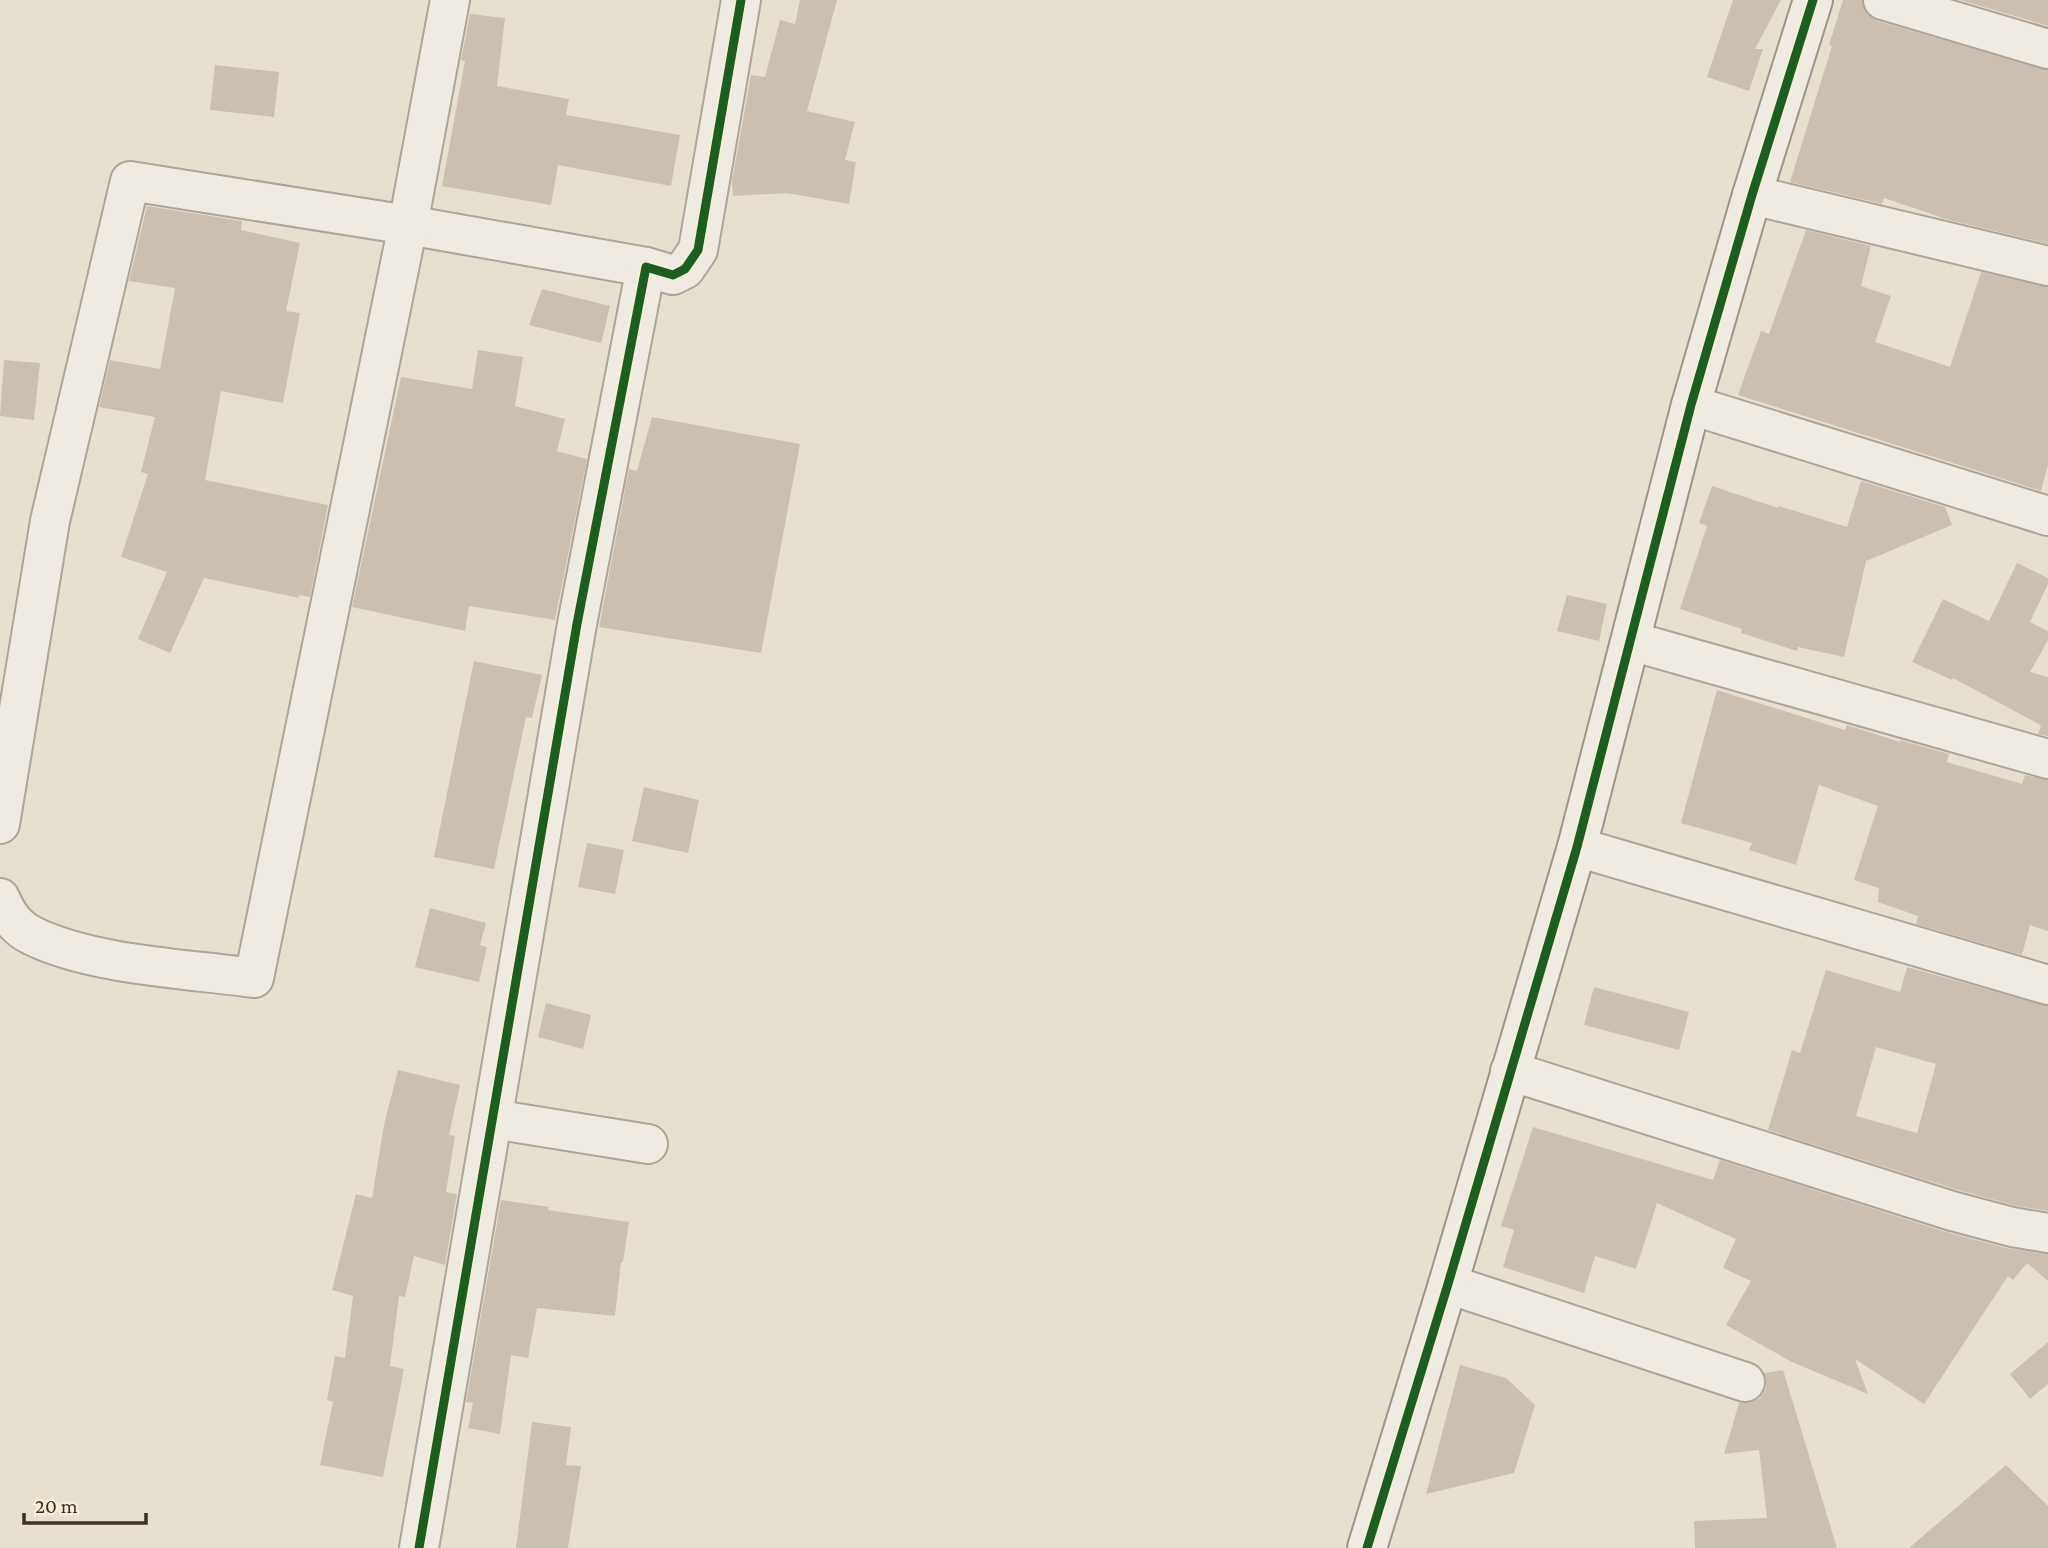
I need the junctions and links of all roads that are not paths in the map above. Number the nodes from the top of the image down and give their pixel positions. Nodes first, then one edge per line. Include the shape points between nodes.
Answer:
1 (450, 0) edge
2 (741, 0) edge
3 (1814, 0) edge
4 (1883, 0) edge
5 (2048, 49) edge
6 (1752, 195) junction
7 (408, 225) junction
8 (2048, 266) edge
9 (646, 267) junction
10 (1691, 405) junction
11 (2048, 516) edge
12 (1631, 642) junction
13 (2048, 759) edge
14 (0, 824) edge
15 (1577, 847) junction
16 (0, 898) edge
17 (2048, 985) edge
18 (1510, 1071) junction
19 (493, 1119) junction
20 (648, 1144) dead end
21 (2048, 1233) edge
22 (1448, 1284) junction
23 (1745, 1382) dead end
24 (419, 1548) edge
25 (1367, 1548) edge

1 - 7 street
2 - 9 street via 698,250 685,269 673,275
3 - 6 street
4 - 5 street
6 - 8 street
6 - 10 street
7 - 9 street
7 - 14 street via 130,181 50,521
7 - 16 street via 254,978 71,950 29,934 8,916
9 - 19 street via 580,611
10 - 11 street
10 - 12 street
12 - 13 street
12 - 15 street
15 - 17 street
15 - 18 street
18 - 21 street via 1952,1211
18 - 22 street
19 - 20 street
19 - 24 street
22 - 23 street
22 - 25 street

